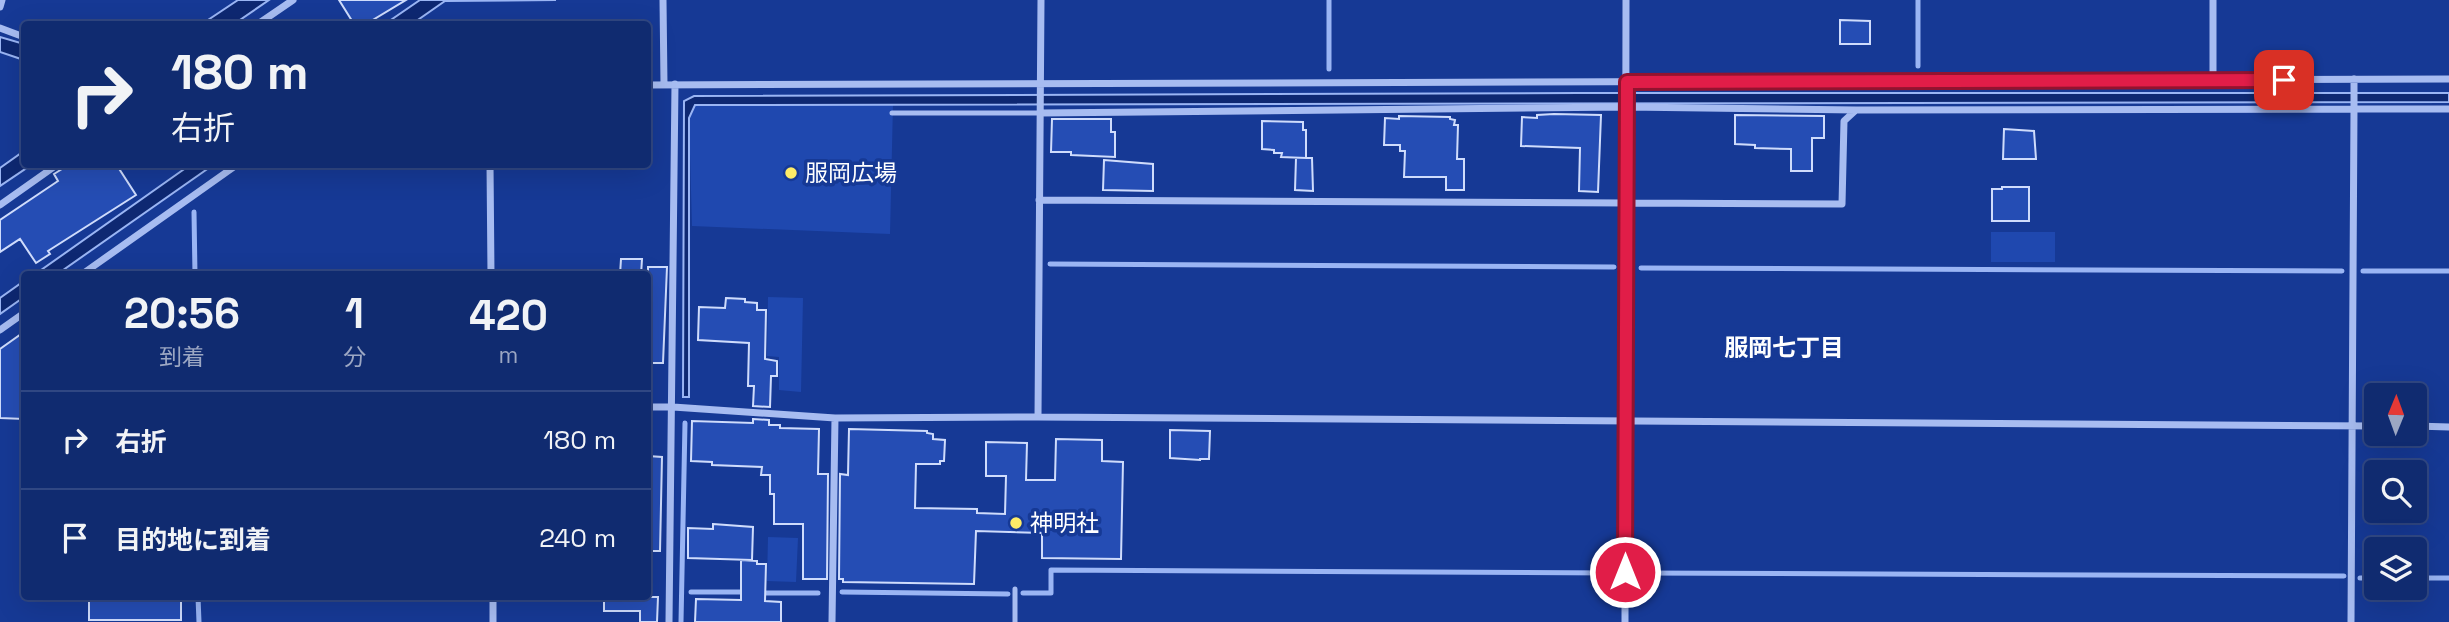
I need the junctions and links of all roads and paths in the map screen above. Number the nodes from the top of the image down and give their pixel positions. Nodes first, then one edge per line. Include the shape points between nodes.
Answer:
1 (2, 0) edge
2 (293, 0) edge
3 (663, 0) edge
4 (1041, 0) edge
5 (1626, 0) edge
6 (2213, 0) edge
7 (0, 7) edge
8 (262, 21) edge
9 (0, 28) edge
10 (21, 36) edge
11 (2354, 79) junction
12 (2449, 79) edge
13 (2213, 80) junction
14 (1627, 82) junction
15 (1041, 83) junction
16 (675, 84) junction
17 (651, 85) edge
18 (664, 85) junction
19 (1627, 106) junction
20 (2354, 109) junction
21 (2449, 109) edge
22 (1856, 110) junction
23 (892, 113) dead end
24 (1041, 113) junction
25 (52, 168) edge
26 (232, 168) edge
27 (490, 168) edge
28 (1039, 200) junction
29 (1626, 202) junction
30 (0, 205) edge
31 (87, 271) edge
32 (491, 271) edge
33 (21, 315) edge
34 (0, 330) edge
35 (651, 407) edge
36 (673, 407) junction
37 (1038, 417) junction
38 (835, 418) junction
39 (1626, 421) junction
40 (2351, 426) junction
41 (2364, 426) edge
42 (2427, 426) edge
43 (2449, 426) edge
44 (1015, 589) dead end
45 (493, 600) edge
46 (493, 622) edge
47 (668, 622) edge
48 (832, 622) edge
49 (1015, 622) edge
50 (1625, 622) edge
51 (2351, 622) edge

1 - 7 street
2 - 8 street
3 - 18 street
4 - 15 street
5 - 14 street
6 - 13 street
9 - 10 street
11 - 12 street
11 - 13 street
11 - 20 street
13 - 14 street
14 - 15 street
14 - 19 street
15 - 16 street
15 - 24 street
16 - 18 street
16 - 36 street
17 - 18 street
19 - 22 street
19 - 24 street
19 - 29 street
20 - 21 street
20 - 22 street
20 - 40 street
22 - 29 street via 1844,121 1842,204
23 - 24 lane
24 - 28 street
25 - 30 street
26 - 31 street
27 - 32 street
28 - 29 street
28 - 37 street
29 - 39 street
33 - 34 street
35 - 36 street
36 - 38 street
36 - 47 street
37 - 38 street
37 - 39 street
38 - 48 street
39 - 40 street
39 - 50 street
40 - 41 street
40 - 51 street
42 - 43 street
44 - 49 lane
45 - 46 street

